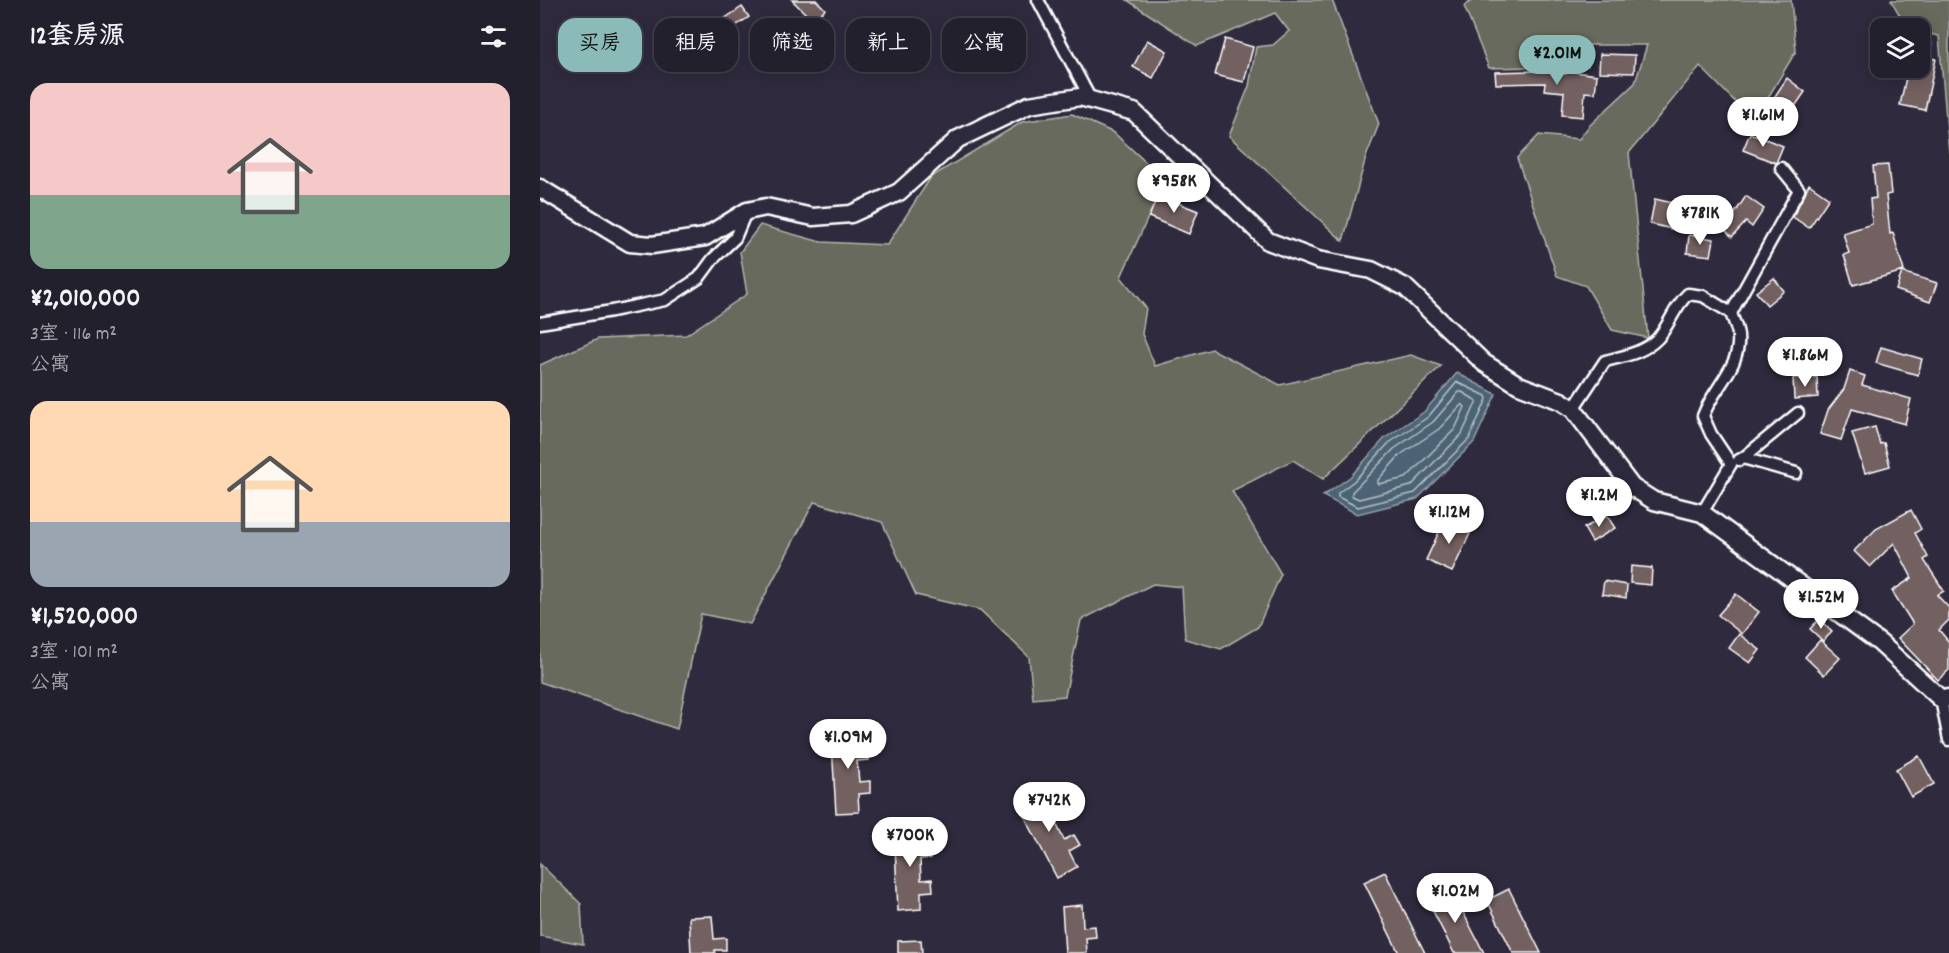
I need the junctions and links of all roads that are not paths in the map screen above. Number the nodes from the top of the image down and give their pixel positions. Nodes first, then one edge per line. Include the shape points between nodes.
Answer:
1 (1038, 0) edge
2 (1091, 100) junction
3 (1781, 168) dead end
4 (540, 188) edge
5 (747, 211) junction
6 (1731, 313) junction
7 (540, 323) edge
8 (1573, 409) junction
9 (1798, 413) dead end
10 (1743, 458) junction
11 (1731, 464) junction
12 (1796, 473) dead end
13 (1702, 513) junction
14 (1945, 698) edge
15 (1949, 740) edge

1 - 2 street
2 - 5 street via 1080,97 1029,105 958,139 899,192 852,214 813,217 766,207
2 - 8 street via 1134,112 1268,241 1318,260 1371,270 1405,287 1484,363 1519,385
3 - 6 street via 1799,189
4 - 5 street via 630,243 652,245 705,237
5 - 7 street via 735,238 699,278 665,300
6 - 8 street via 1703,296 1688,294 1678,303 1658,338 1640,351 1605,361
6 - 11 street via 1738,336 1734,364 1708,401 1703,416
8 - 13 street via 1632,487 1654,501
9 - 10 street
10 - 11 street
10 - 12 street
11 - 13 street
13 - 14 street via 1880,642
14 - 15 street

